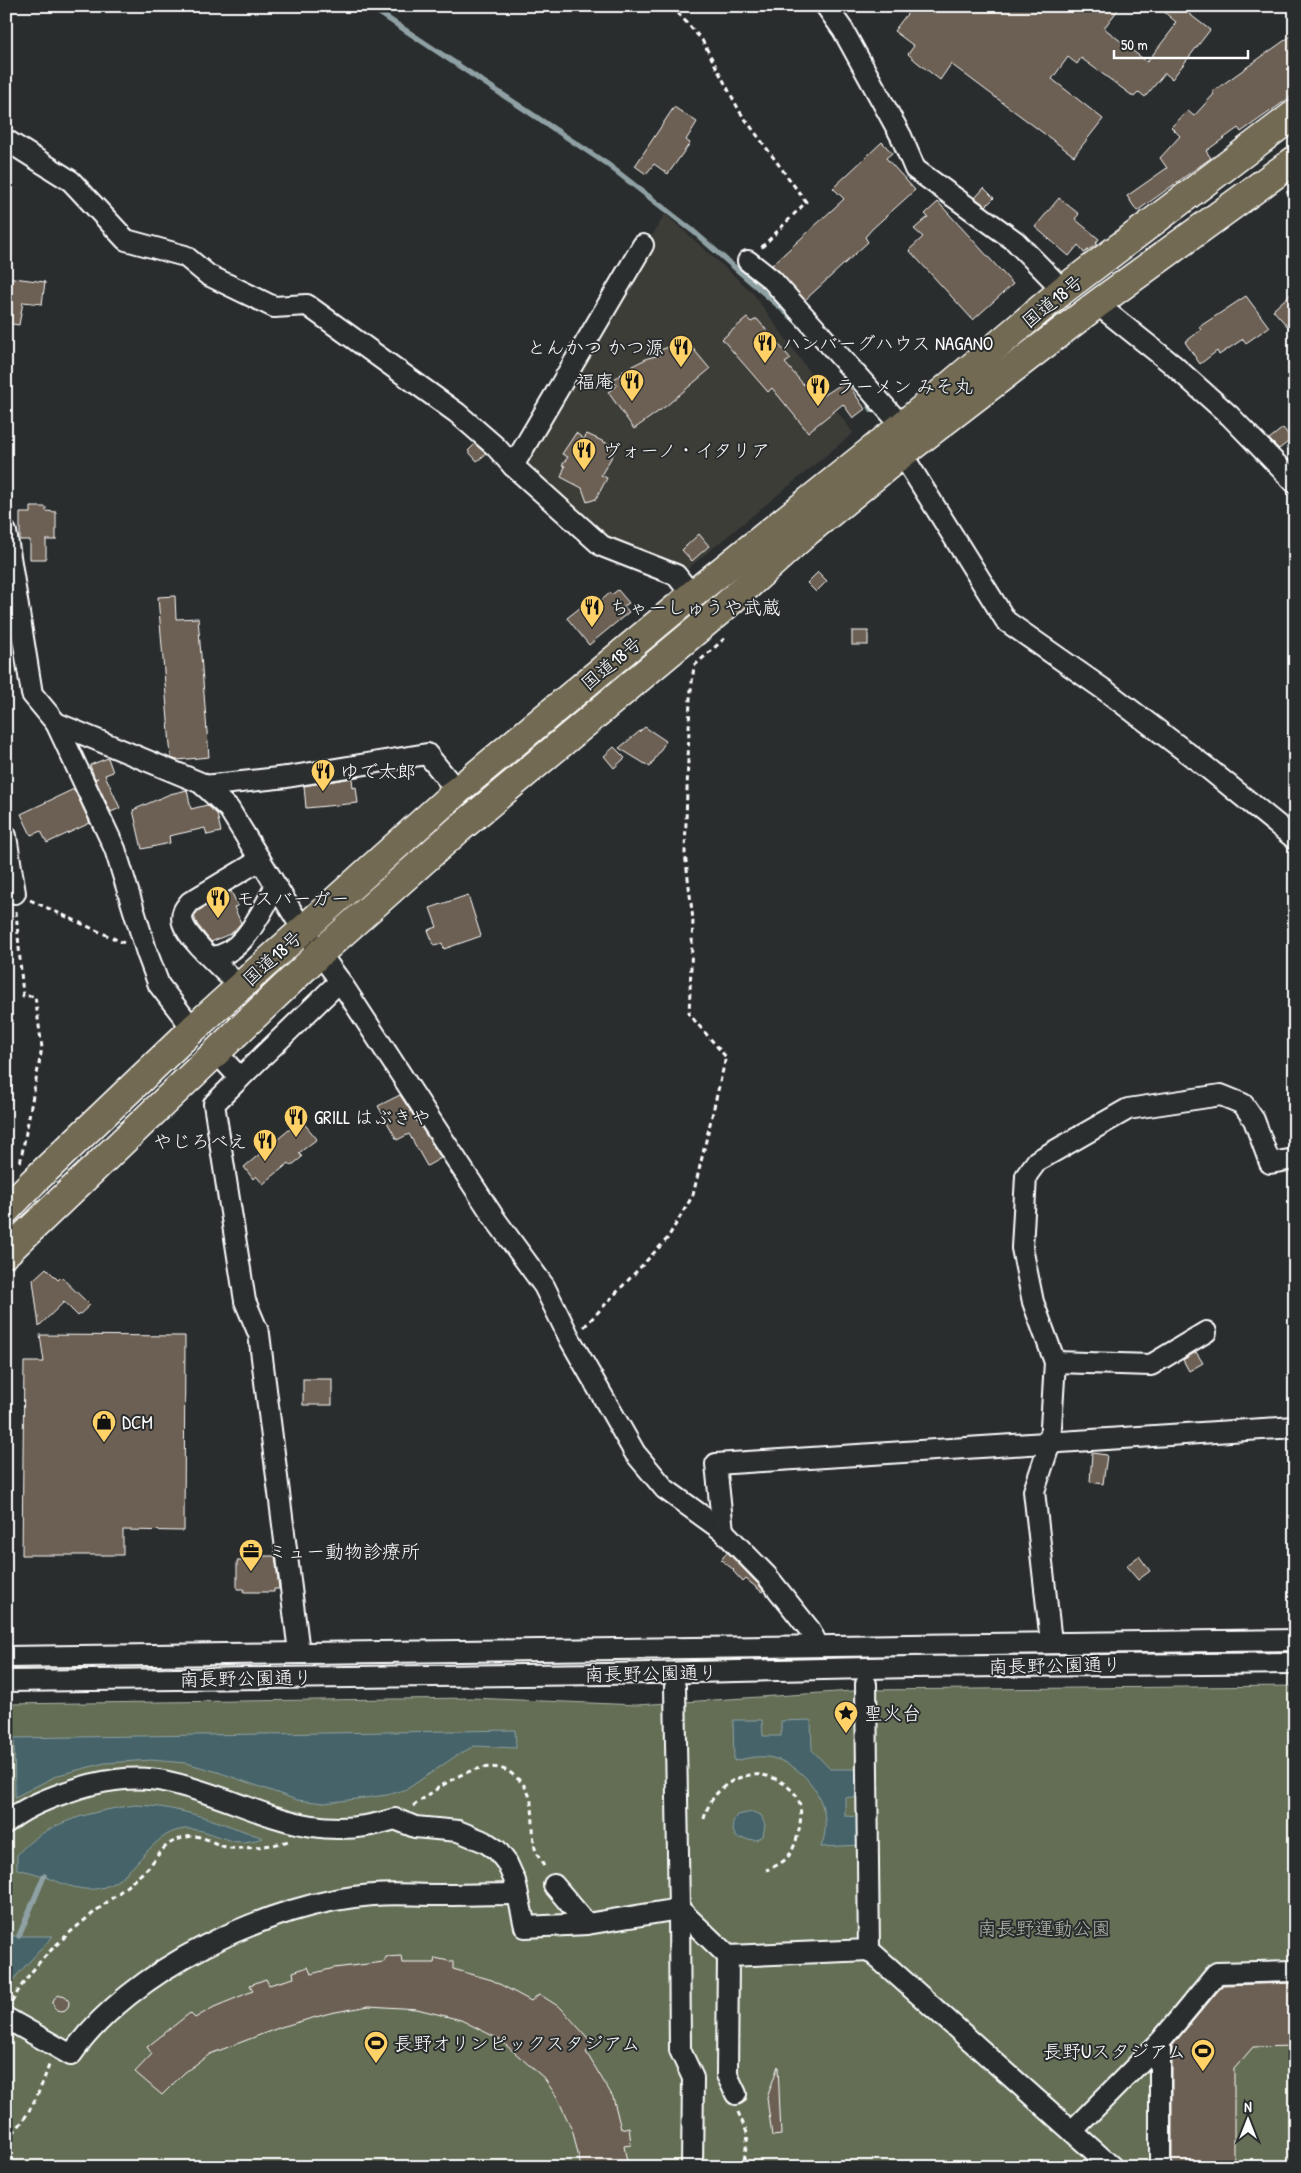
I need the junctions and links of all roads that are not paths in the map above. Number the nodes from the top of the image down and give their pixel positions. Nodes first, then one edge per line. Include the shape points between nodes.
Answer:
1 (826, 6) edge
2 (1295, 114) edge
3 (6, 140) edge
4 (1295, 160) edge
5 (643, 245) dead end
6 (748, 261) road end
7 (1063, 290) junction
8 (1098, 304) junction
9 (902, 426) junction
10 (902, 454) junction
11 (513, 466) junction
12 (1295, 483) edge
13 (6, 532) edge
14 (692, 595) junction
15 (56, 723) junction
16 (204, 786) junction
17 (457, 792) junction
18 (6, 836) edge
19 (1295, 839) edge
20 (260, 860) junction
21 (276, 886) junction
22 (15, 893) road end
23 (302, 930) junction
24 (320, 953) junction
25 (211, 957) junction
26 (340, 981) junction
27 (240, 987) junction
28 (193, 1030) junction
29 (216, 1052) junction
30 (240, 1078) junction
31 (1295, 1159) edge
32 (6, 1210) edge
33 (6, 1253) edge
34 (1206, 1332) dead end
35 (1055, 1362) junction
36 (1295, 1427) edge
37 (1050, 1443) junction
38 (724, 1531) junction
39 (1295, 1640) edge
40 (1050, 1642) junction
41 (818, 1646) junction
42 (299, 1652) junction
43 (6, 1657) edge
44 (1295, 1663) edge
45 (6, 1681) edge
46 (866, 1684) dead end
47 (675, 1687) dead end
48 (6, 1823) edge
49 (554, 1885) road end
50 (516, 1894) junction
51 (679, 1908) junction
52 (587, 1924) junction
53 (869, 1950) junction
54 (728, 1956) junction
55 (1295, 1971) edge
56 (8, 2012) edge
57 (1160, 2042) junction
58 (736, 2094) road end
59 (1072, 2131) junction
60 (692, 2167) edge
61 (1112, 2167) edge
62 (1160, 2167) edge

1 - 7 street via 843,30 902,136 915,169 1015,241
2 - 7 highway, 国道18号
3 - 11 street via 71,181 126,240 185,256 208,274 274,307 307,306 457,413
4 - 8 highway, 国道18号
5 - 11 street
6 - 9 street via 772,280
7 - 9 highway, 国道18号
8 - 10 highway, 国道18号
8 - 12 street via 1230,416
9 - 14 highway, 国道18号
10 - 19 street via 1006,621 1106,691
10 - 24 highway, 国道18号 via 460,828
11 - 14 street via 602,546 676,575
13 - 15 street via 32,694
14 - 17 highway, 国道18号
15 - 16 street
15 - 28 street via 115,849 146,953 160,986
16 - 17 street via 287,777 427,754
16 - 20 street via 229,809
17 - 23 highway, 国道18号
18 - 22 street
20 - 21 street
20 - 25 street via 190,902 183,910 182,921 188,934
21 - 23 street
21 - 25 street via 238,944 227,953
23 - 24 street
23 - 27 highway, 国道18号
24 - 26 street
24 - 29 highway, 国道18号
25 - 27 street
26 - 30 street
26 - 38 street via 495,1219 544,1286 571,1341 635,1453 666,1489
27 - 28 highway, 国道18号
28 - 32 highway, 国道18号
29 - 30 street
29 - 33 highway, 国道18号
30 - 42 street via 214,1104 245,1301 259,1334
31 - 35 street via 1270,1163 1254,1120 1243,1104 1221,1095 1128,1109 1037,1161 1026,1176 1022,1248 1033,1302
34 - 35 street via 1151,1366
35 - 37 street
36 - 37 street
37 - 38 street via 716,1464
37 - 40 street via 1034,1490
38 - 41 street via 767,1576 810,1630
39 - 40 street, 南長野公園通り
40 - 41 street, 南長野公園通り
41 - 42 street, 南長野公園通り
42 - 43 street, 南長野公園通り
44 - 45 street, 南長野公園通り
46 - 53 street
47 - 51 street
48 - 50 street via 47,1799 89,1784 130,1779 166,1781 298,1824 323,1828 360,1826 395,1818 415,1827 458,1831 497,1850 507,1863
49 - 52 street
50 - 52 street via 525,1927
50 - 56 street via 372,1894 290,1911 216,1940 158,1973 111,2009 71,2055
51 - 52 street
51 - 54 street
51 - 60 street via 680,2050 693,2078
53 - 54 street
53 - 59 street
54 - 58 street via 727,2075
55 - 57 street via 1217,1973
57 - 59 street
57 - 62 street
59 - 61 street

